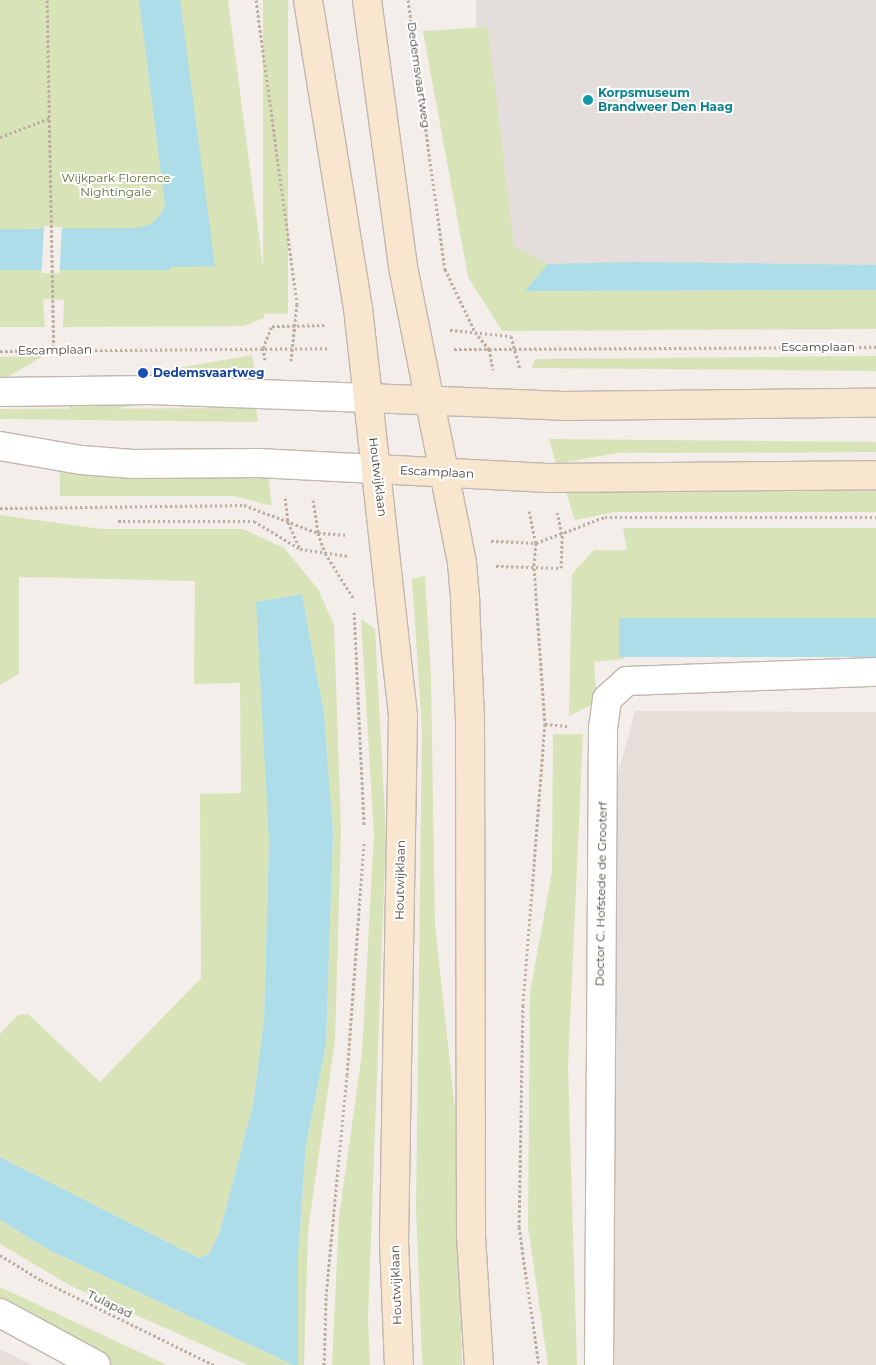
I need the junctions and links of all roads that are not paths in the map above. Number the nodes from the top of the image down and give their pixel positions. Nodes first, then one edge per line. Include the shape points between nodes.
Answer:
1 (308, 0) edge
2 (367, 0) edge
3 (0, 392) edge
4 (368, 398) junction
5 (428, 400) junction
6 (876, 403) edge
7 (0, 446) edge
8 (376, 469) junction
9 (443, 472) junction
10 (876, 475) edge
11 (876, 672) edge
12 (0, 1313) edge
13 (96, 1365) edge
14 (399, 1365) edge
15 (479, 1365) edge
16 (598, 1365) edge

1 - 4 main road via 358,308
2 - 5 main road via 402,257
3 - 4 street via 150,390
4 - 5 main road
4 - 8 main road, Houtwijklaan
5 - 6 main road via 564,406
5 - 9 main road
7 - 8 street, Escamplaan via 81,460 133,464 258,463
8 - 9 main road, Escamplaan
8 - 14 main road, Houtwijklaan via 403,716 394,1241
9 - 10 main road, Escamplaan via 548,478
9 - 15 main road via 462,563 470,718 472,1236
11 - 16 street, Doctor C. Hofstede de Grooterf via 627,681 607,699 603,767
12 - 13 street

